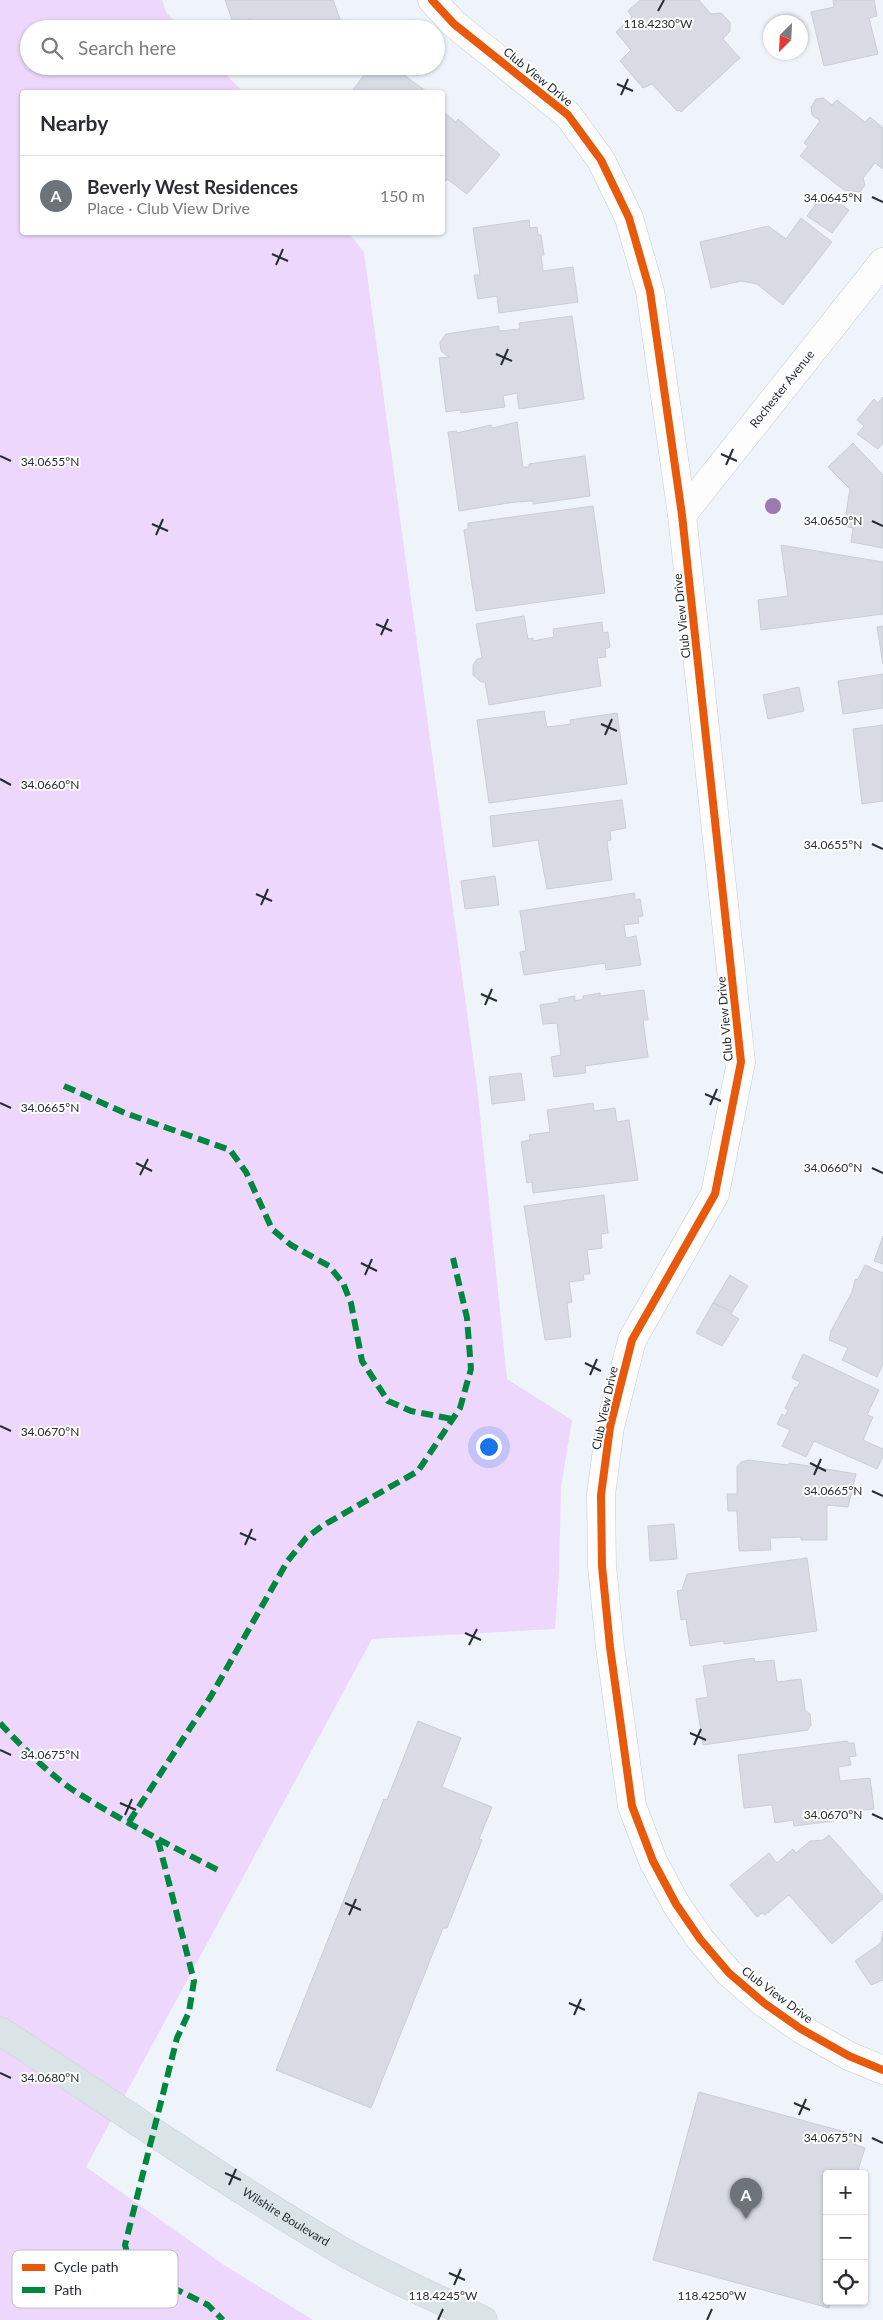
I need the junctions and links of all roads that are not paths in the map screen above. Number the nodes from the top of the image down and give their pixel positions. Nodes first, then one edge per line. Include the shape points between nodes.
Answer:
1 (432, 0) edge
2 (883, 262) edge
3 (682, 515) junction
4 (0, 2031) edge
5 (883, 2070) edge
6 (483, 2320) edge

1 - 3 street, Club View Drive via 454,24 568,115 601,160 629,218 650,291
2 - 3 street, Rochester Avenue
3 - 5 street, Club View Drive via 741,1062 715,1194 632,1340 610,1427 601,1495 602,1566 611,1656 632,1806 653,1861 676,1904 729,1973 764,2003 817,2038
4 - 6 main road, Wilshire Boulevard via 261,2202 424,2294

